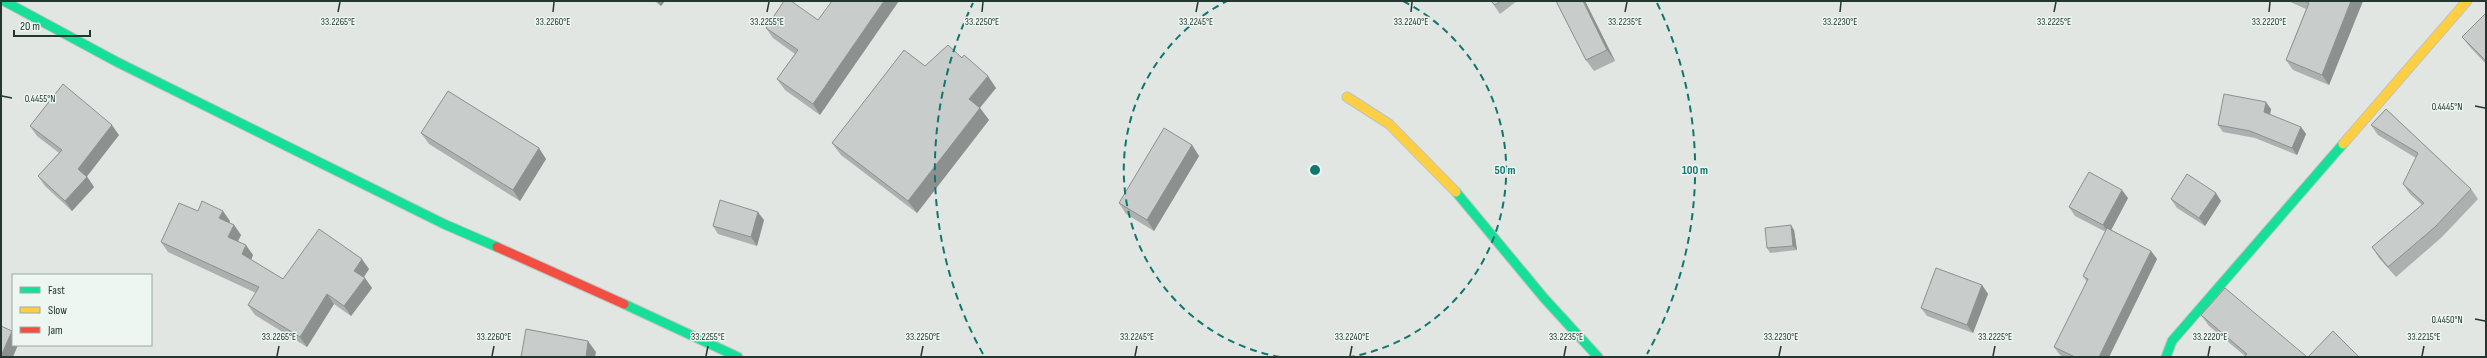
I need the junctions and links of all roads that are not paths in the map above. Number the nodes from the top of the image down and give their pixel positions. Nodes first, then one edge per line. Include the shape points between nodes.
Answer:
1 (4, 1) edge
2 (2467, 1) edge
3 (1346, 97) dead end
4 (738, 357) edge
5 (1598, 357) edge
6 (2166, 357) edge

1 - 4 street via 124,65 444,224 564,275
2 - 6 street via 2172,340
3 - 5 street via 1389,124 1467,203 1544,298

